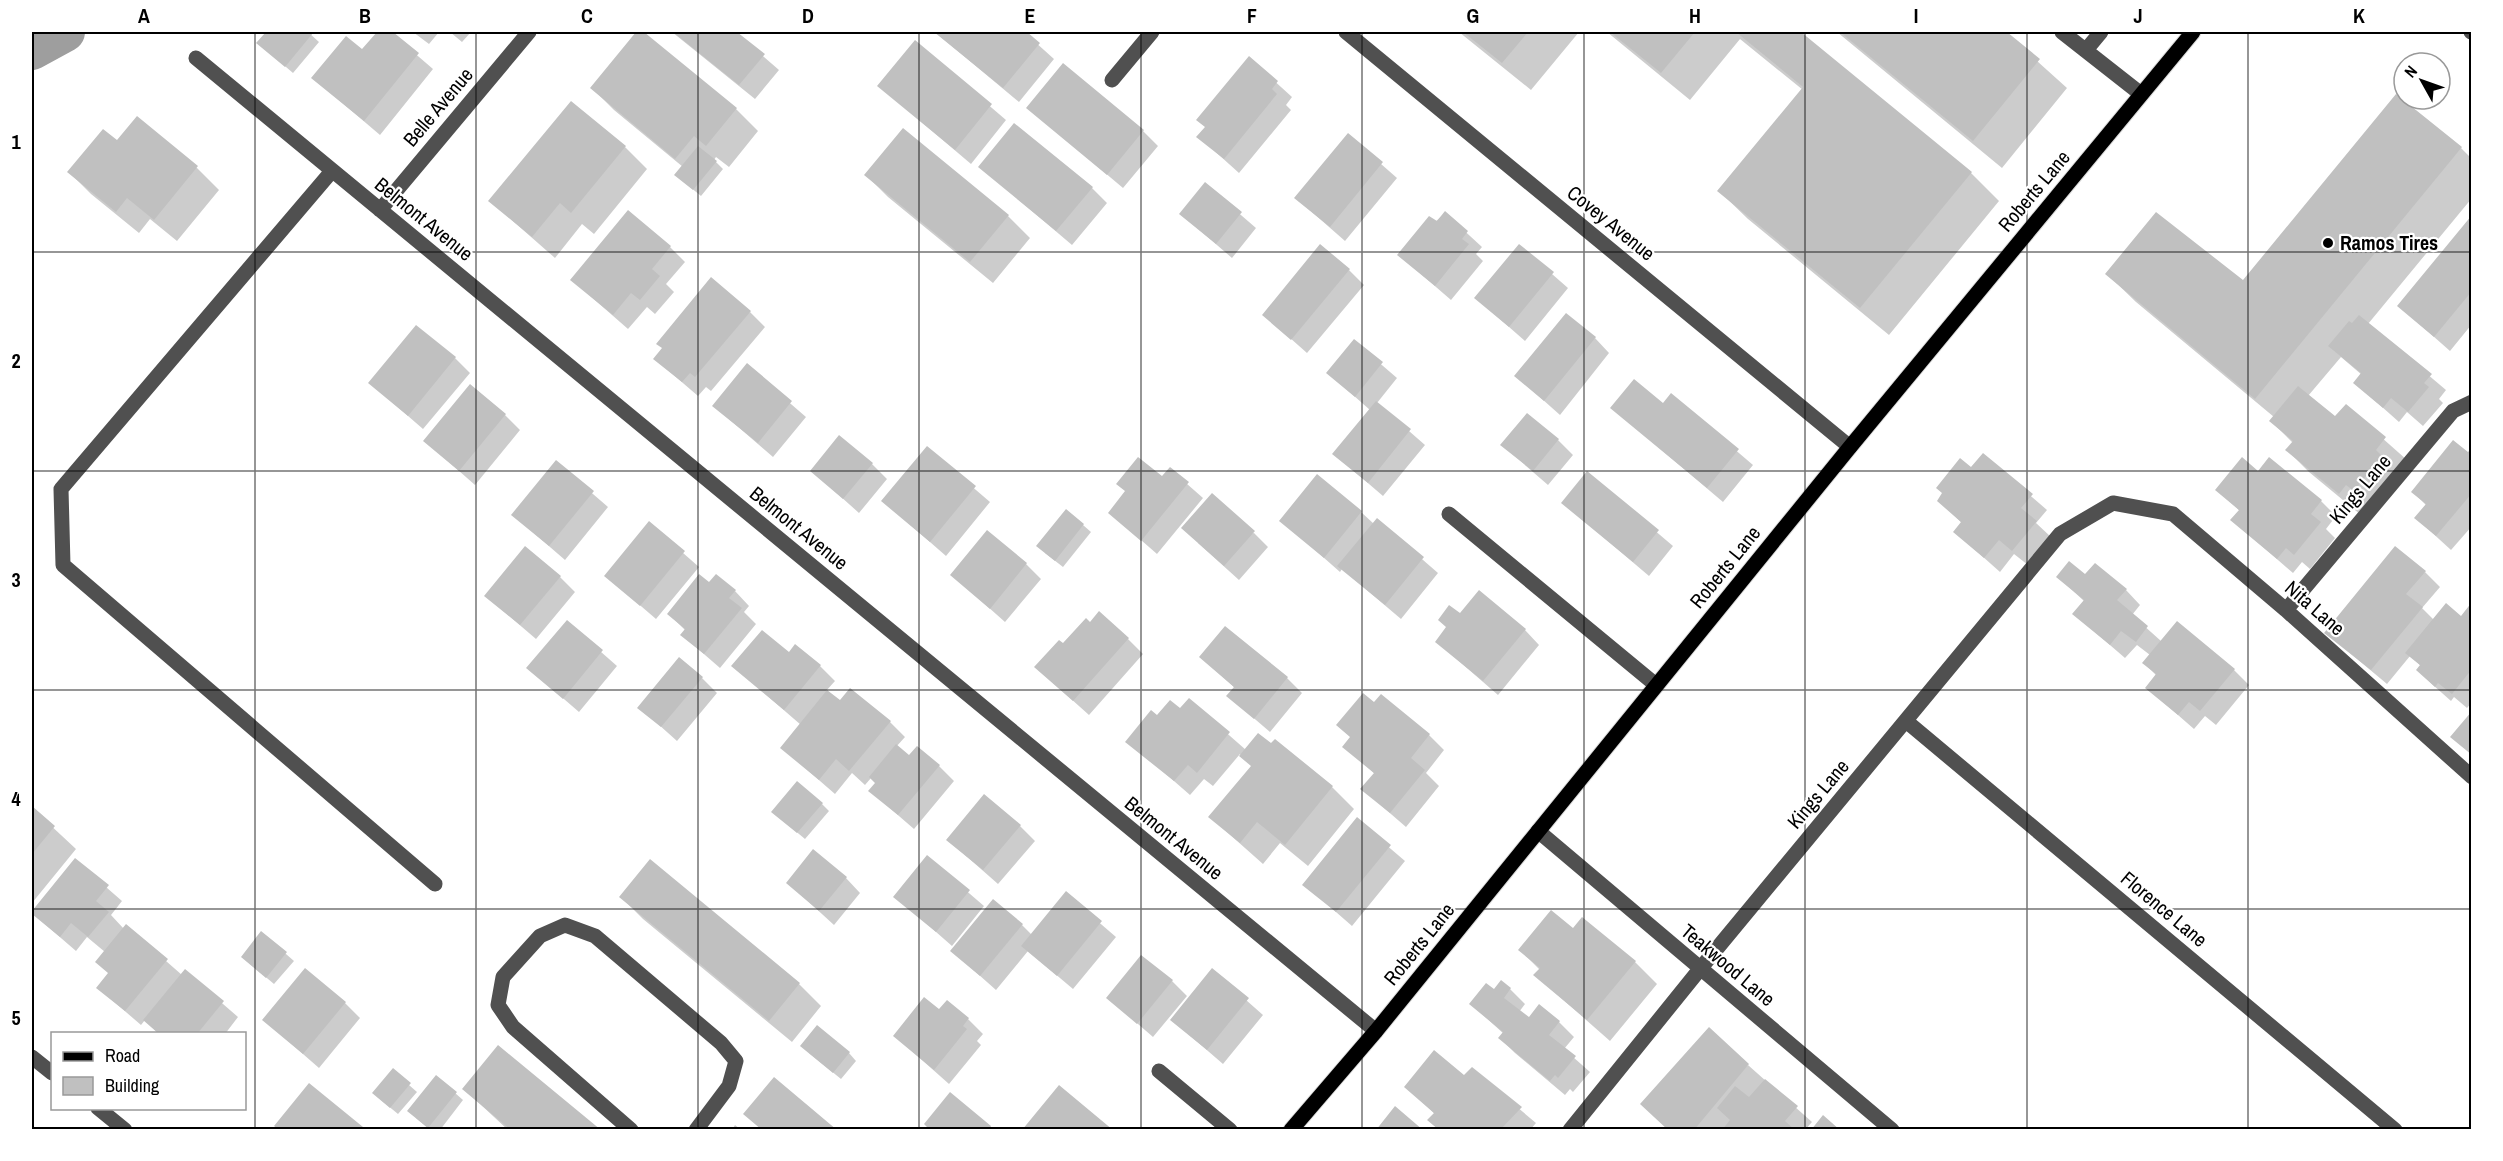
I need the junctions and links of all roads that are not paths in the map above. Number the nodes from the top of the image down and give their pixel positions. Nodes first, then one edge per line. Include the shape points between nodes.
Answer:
1 (529, 32) edge
2 (1152, 32) edge
3 (1346, 32) edge
4 (2062, 32) edge
5 (2101, 32) edge
6 (2193, 32) edge
7 (2086, 50) junction
8 (196, 58) dead end
9 (1112, 80) dead end
10 (2141, 94) junction
11 (332, 171) junction
12 (380, 210) junction
13 (2472, 402) edge
14 (1850, 447) junction
15 (2113, 503) joint
16 (1449, 514) dead end
17 (2286, 610) junction
18 (1656, 685) junction
19 (1906, 721) junction
20 (2472, 777) edge
21 (1538, 831) junction
22 (435, 884) dead end
23 (1700, 969) junction
24 (1376, 1031) junction
25 (32, 1057) edge
26 (1159, 1071) dead end
27 (51, 1072) edge
28 (100, 1110) edge
29 (125, 1130) edge
30 (631, 1130) edge
31 (696, 1130) edge
32 (1230, 1130) edge
33 (1291, 1130) edge
34 (1570, 1130) edge
35 (1892, 1130) edge
36 (2395, 1130) edge

1 - 12 street, Belle Avenue
2 - 9 street
3 - 14 street, Covey Avenue
4 - 7 street
5 - 7 street
6 - 10 main road, Roberts Lane
7 - 10 street
8 - 11 street, Belmont Avenue
10 - 14 main road, Roberts Lane
11 - 12 street, Belmont Avenue
11 - 22 street via 61,489 63,565
12 - 24 street, Belmont Avenue
13 - 17 street, Kings Lane via 2453,411
14 - 18 main road, Roberts Lane
15 - 17 street, Nita Lane via 2172,514
15 - 19 street, Kings Lane via 2060,534
16 - 18 street
17 - 20 street, Nita Lane
18 - 21 main road, Roberts Lane
19 - 23 street, Kings Lane
19 - 36 street, Florence Lane
21 - 23 street, Teakwood Lane
21 - 24 main road, Roberts Lane
23 - 34 street, Kings Lane
23 - 35 street, Teakwood Lane
24 - 33 main road, Roberts Lane
25 - 27 street
26 - 32 street
28 - 29 street
30 - 31 street via 513,1027 498,1005 503,977 540,936 566,925 595,936 721,1043 735,1061 729,1086

